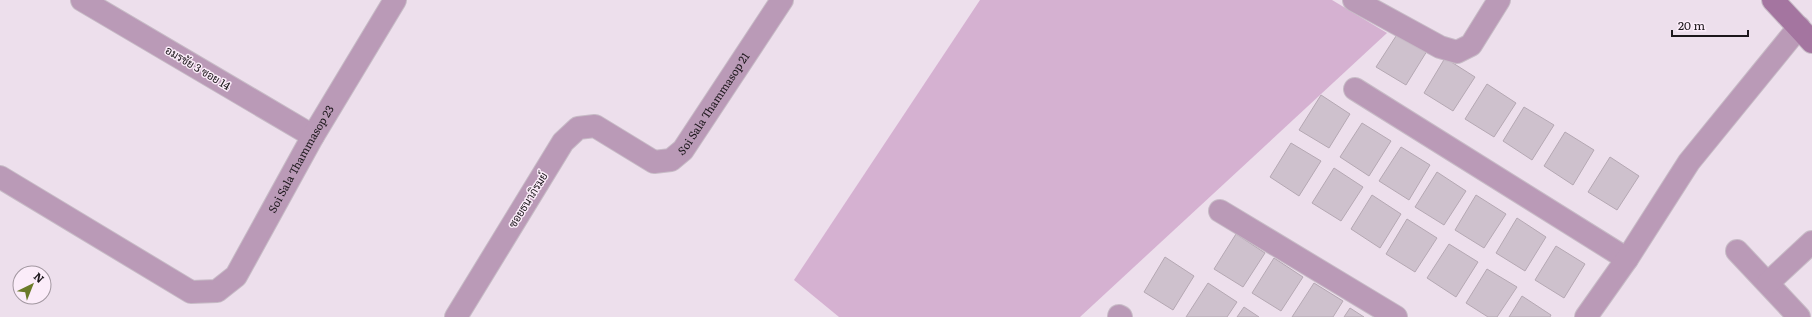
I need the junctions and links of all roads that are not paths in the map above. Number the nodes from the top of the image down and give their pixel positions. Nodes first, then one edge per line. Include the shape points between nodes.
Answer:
1 (82, 0) edge
2 (395, 0) edge
3 (782, 0) edge
4 (1354, 0) edge
5 (1499, 0) edge
6 (1773, 0) edge
7 (1805, 34) edge
8 (1355, 89) dead end
9 (313, 136) junction
10 (623, 143) joint
11 (0, 177) edge
12 (1220, 211) dead end
13 (1812, 242) edge
14 (1737, 251) dead end
15 (1627, 259) junction
16 (1768, 283) junction
17 (456, 317) edge
18 (1396, 317) edge
19 (1586, 317) edge
20 (1799, 317) edge

1 - 9 street, อมรชัย 3 ซอย 14
2 - 9 street, Soi Sala Thammasop 23
3 - 10 street, Soi Sala Thammasop 21 via 683,150 671,160 654,162
4 - 5 street via 1440,47 1457,52 1471,45
6 - 7 street
7 - 15 street via 1689,162
8 - 15 street
9 - 11 street, Soi Sala Thammasop 23 via 236,276 217,292 191,292
10 - 17 street, ซอยธนาภิรมย์ via 595,126 578,128 563,142
12 - 18 street
13 - 16 street
14 - 16 street
15 - 19 street
16 - 20 street

